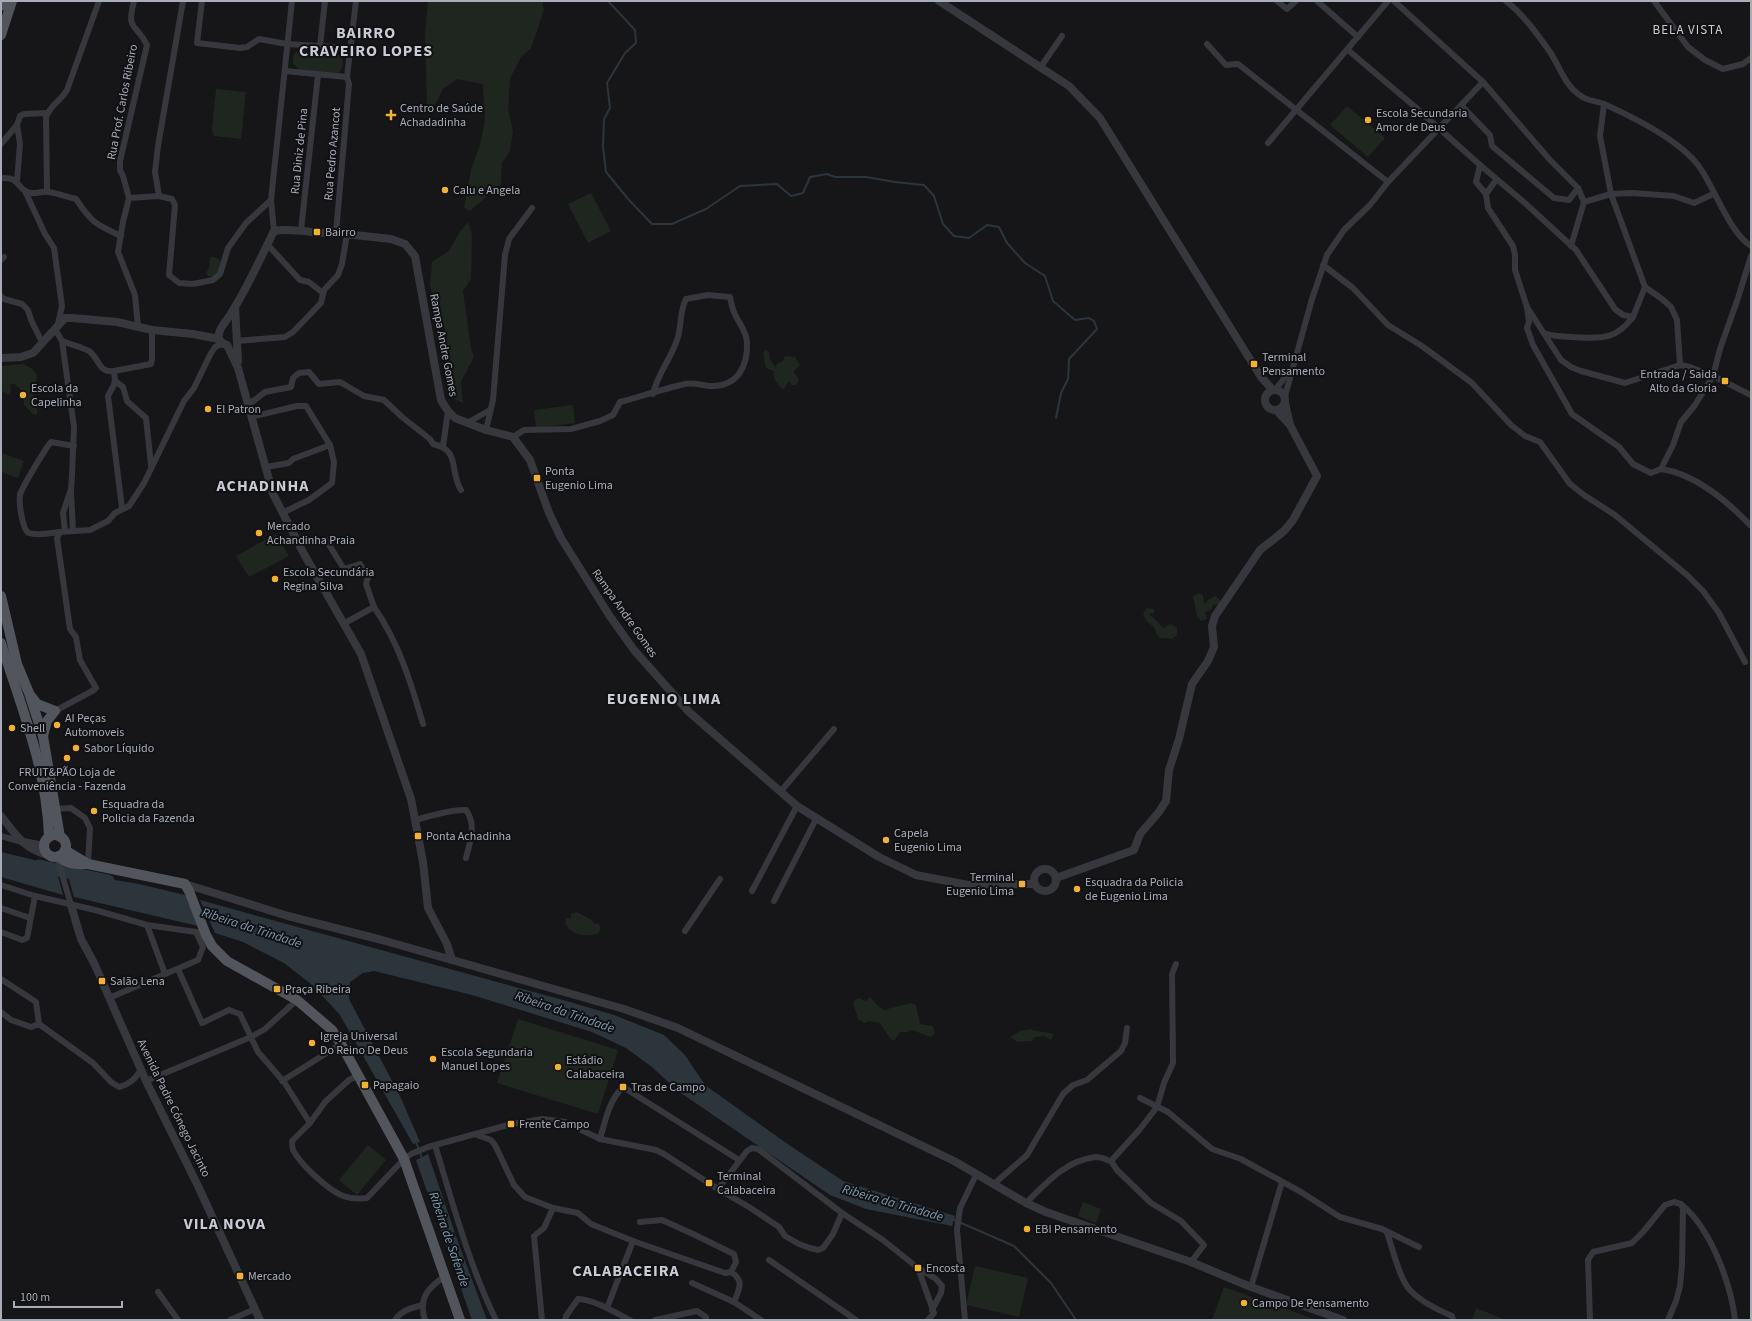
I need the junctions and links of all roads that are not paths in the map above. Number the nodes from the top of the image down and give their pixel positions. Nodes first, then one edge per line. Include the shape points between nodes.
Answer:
1 (3, 1) edge
2 (12, 1) edge
3 (99, 1) edge
4 (134, 1) edge
5 (183, 1) edge
6 (202, 1) edge
7 (292, 1) edge
8 (325, 1) edge
9 (356, 1) edge
10 (940, 1) edge
11 (1277, 1) edge
12 (1296, 1) edge
13 (1317, 1) edge
14 (1388, 1) edge
15 (1394, 1) edge
16 (1506, 1) edge
17 (1654, 1) edge
18 (1, 6) edge
19 (1, 35) edge
20 (1062, 36) dead end
21 (1358, 37) junction
22 (287, 44) junction
23 (1207, 44) dead end
24 (320, 46) junction
25 (350, 48) junction
26 (1348, 50) junction
27 (1751, 58) edge
28 (1040, 68) junction
29 (285, 71) junction
30 (318, 75) junction
31 (347, 77) junction
32 (1483, 82) junction
33 (1604, 104) junction
34 (1462, 106) junction
35 (1297, 110) junction
36 (48, 113) junction
37 (17, 125) junction
38 (1438, 128) junction
39 (1, 144) edge
40 (1268, 144) dead end
41 (1480, 165) junction
42 (1, 178) edge
43 (1496, 180) junction
44 (17, 181) junction
45 (1388, 182) junction
46 (1578, 188) junction
47 (25, 191) junction
48 (47, 191) junction
49 (1486, 194) junction
50 (1611, 194) junction
51 (1714, 194) junction
52 (160, 196) junction
53 (129, 198) junction
54 (271, 200) junction
55 (1584, 202) junction
56 (532, 208) dead end
57 (301, 230) junction
58 (274, 231) junction
59 (336, 233) junction
60 (347, 234) junction
61 (121, 236) junction
62 (267, 244) junction
63 (1571, 246) junction
64 (1751, 246) edge
65 (1751, 256) edge
66 (1323, 265) junction
67 (1645, 287) junction
68 (323, 293) junction
69 (1, 296) edge
70 (235, 307) junction
71 (1527, 307) junction
72 (1633, 317) junction
73 (56, 327) junction
74 (138, 327) junction
75 (152, 330) junction
76 (220, 330) junction
77 (237, 332) junction
78 (1544, 333) junction
79 (193, 334) junction
80 (62, 341) junction
81 (236, 341) junction
82 (42, 342) junction
83 (224, 343) junction
84 (1, 358) edge
85 (1680, 365) junction
86 (238, 368) junction
87 (1292, 368) junction
88 (114, 371) junction
89 (1713, 376) junction
90 (1262, 377) junction
91 (115, 381) junction
92 (1274, 390) junction
93 (653, 394) junction
94 (1751, 395) edge
95 (1265, 400) junction
96 (1285, 400) junction
97 (248, 405) junction
98 (490, 410) junction
99 (448, 411) junction
100 (1277, 411) junction
101 (251, 417) junction
102 (467, 423) junction
103 (1290, 425) junction
104 (486, 430) junction
105 (513, 437) junction
106 (330, 445) junction
107 (74, 446) junction
108 (444, 446) junction
109 (151, 467) junction
110 (266, 467) junction
111 (1661, 469) junction
112 (71, 489) junction
113 (461, 490) dead end
114 (122, 508) junction
115 (282, 513) junction
116 (1751, 526) edge
117 (73, 531) junction
118 (62, 532) junction
119 (326, 540) dead end
120 (1, 596) edge
121 (374, 607) junction
122 (343, 624) junction
123 (1, 643) edge
124 (1745, 662) dead end
125 (29, 693) junction
126 (55, 711) junction
127 (423, 724) dead end
128 (834, 729) dead end
129 (43, 736) junction
130 (781, 791) junction
131 (797, 806) junction
132 (55, 809) junction
133 (1, 816) edge
134 (816, 819) junction
135 (415, 820) junction
136 (1, 836) edge
137 (60, 836) junction
138 (22, 842) junction
139 (55, 852) junction
140 (466, 858) dead end
141 (88, 864) junction
142 (1056, 878) junction
143 (720, 879) dead end
144 (1035, 884) junction
145 (1, 885) edge
146 (187, 888) junction
147 (752, 890) dead end
148 (36, 896) junction
149 (774, 901) dead end
150 (71, 905) junction
151 (1, 908) edge
152 (30, 918) junction
153 (147, 925) junction
154 (685, 931) dead end
155 (1, 932) edge
156 (201, 934) junction
157 (452, 960) junction
158 (1176, 964) dead end
159 (178, 969) junction
160 (165, 974) junction
161 (1, 979) edge
162 (109, 998) junction
163 (297, 1000) junction
164 (1, 1012) edge
165 (39, 1024) junction
166 (1127, 1028) dead end
167 (251, 1037) junction
168 (341, 1044) junction
169 (141, 1070) junction
170 (359, 1075) junction
171 (146, 1081) junction
172 (282, 1081) junction
173 (1140, 1098) dead end
174 (1157, 1107) junction
175 (310, 1124) junction
176 (477, 1135) junction
177 (600, 1139) junction
178 (435, 1145) junction
179 (407, 1157) junction
180 (739, 1160) junction
181 (1111, 1161) junction
182 (976, 1175) junction
183 (1282, 1182) junction
184 (995, 1184) junction
185 (718, 1189) junction
186 (1026, 1203) junction
187 (1681, 1204) junction
188 (553, 1208) junction
189 (842, 1214) junction
190 (640, 1222) dead end
191 (1387, 1233) junction
192 (633, 1241) junction
193 (1420, 1247) dead end
194 (769, 1260) dead end
195 (1191, 1262) junction
196 (918, 1268) junction
197 (731, 1272) junction
198 (445, 1276) junction
199 (692, 1283) dead end
200 (1251, 1287) junction
201 (158, 1292) dead end
202 (734, 1302) junction
203 (423, 1305) junction
204 (255, 1308) junction
205 (607, 1308) junction
206 (932, 1310) junction
207 (178, 1320) edge
208 (230, 1320) edge
209 (260, 1320) edge
210 (395, 1320) edge
211 (425, 1320) edge
212 (460, 1320) edge
213 (496, 1320) edge
214 (542, 1320) edge
215 (565, 1320) edge
216 (630, 1320) edge
217 (656, 1320) edge
218 (706, 1320) edge
219 (761, 1320) edge
220 (856, 1320) edge
221 (928, 1320) edge
222 (965, 1320) edge
223 (1343, 1320) edge
224 (1453, 1320) edge
225 (1590, 1320) edge
226 (1668, 1320) edge
227 (1735, 1320) edge

1 - 18 main road
2 - 19 main road
3 - 36 street via 63,97 50,107
4 - 53 street, Rua Prof. Carlos Ribeiro via 131,21 147,45 120,161 120,170
5 - 52 street via 155,172
6 - 22 street via 197,42 240,48 247,47 259,39
7 - 22 street
8 - 24 street
9 - 25 street, Rua Pedro Azancot
10 - 28 street
11 - 12 street via 1287,9
13 - 21 street
14 - 21 street
15 - 32 street
16 - 33 street via 1550,52 1571,88 1582,98
17 - 27 street via 1688,47 1705,60 1723,69 1743,64
20 - 28 street
21 - 26 street
22 - 24 street
22 - 29 street
23 - 35 street via 1226,65 1238,64
24 - 25 street
25 - 31 street, Rua Pedro Azancot
26 - 35 street
26 - 38 street
28 - 90 street via 1069,86 1100,118
29 - 30 street
29 - 54 street
30 - 31 street
30 - 57 street, Rua Diniz de Pina
31 - 59 street, Rua Pedro Azancot via 349,84
32 - 34 street
32 - 46 street via 1550,160
33 - 50 street via 1600,136
33 - 51 street via 1651,128 1679,146 1698,165
34 - 38 street
34 - 46 street via 1490,135 1492,146 1554,198 1569,200
35 - 40 street
35 - 45 street
36 - 37 street via 24,114 20,116
36 - 48 street
37 - 39 street
37 - 44 street via 20,144
38 - 41 street
38 - 45 street
41 - 43 street
41 - 49 street via 1476,182
42 - 44 street
43 - 49 street
43 - 63 street
44 - 47 street
45 - 66 street via 1370,205 1344,230
46 - 55 street
47 - 48 street
47 - 73 street via 54,248 62,306
48 - 61 street via 76,199 89,219
49 - 71 street via 1488,208 1512,246 1515,270
50 - 51 street via 1674,196 1694,203
50 - 55 street
50 - 67 street
51 - 64 street via 1732,223
52 - 53 street
52 - 54 street via 172,199 175,205 169,275 179,283 193,284 213,280 220,274 228,248 246,224
53 - 61 street, Rua Prof. Carlos Ribeiro
54 - 58 street
55 - 63 street
56 - 98 street via 509,239 505,255 493,400
57 - 58 street
57 - 59 street
58 - 62 street
59 - 60 street
60 - 68 street via 338,275
60 - 99 street, Rampa Andre Gomes via 391,239 405,244 415,256 441,400
61 - 74 street, Rua Prof. Carlos Ribeiro via 118,252 135,295
62 - 68 street via 300,280 309,282
62 - 70 street
63 - 72 street via 1615,310
65 - 89 street
66 - 87 street
66 - 124 street via 1353,288 1388,325 1422,346 1472,383 1511,426 1540,442 1570,484 1615,515 1686,575 1719,613
67 - 72 street
67 - 85 street via 1671,307 1677,320
68 - 81 street via 322,303 286,337
69 - 82 street via 22,304 28,310 30,320
70 - 76 street
70 - 77 street
71 - 78 street
71 - 111 street via 1527,328 1533,345 1572,414 1620,447 1638,468 1651,473
72 - 78 street via 1623,329 1608,337 1554,337
73 - 74 street via 65,318 72,318 117,322
73 - 80 street
73 - 82 street
74 - 75 street
75 - 79 street
75 - 88 street via 151,364
76 - 77 street via 230,326
76 - 79 street
76 - 83 street via 218,334
77 - 81 street
78 - 85 street via 1554,351 1571,367 1614,381 1625,383
79 - 83 street
80 - 88 street via 89,352 106,372
80 - 107 street via 73,413
81 - 83 street
81 - 86 street
82 - 84 street via 33,353 21,357
83 - 86 street
83 - 109 street via 212,351
85 - 89 street
86 - 97 street
87 - 92 street
87 - 96 street
88 - 91 street
89 - 94 street
89 - 111 street via 1681,422
90 - 92 street
90 - 95 street
91 - 109 street via 124,387 127,401 146,418
91 - 114 street via 108,396
92 - 95 street via 1266,395
92 - 96 street via 1281,392
93 - 93 street via 656,381 673,352 678,337 681,309 686,299 708,295 730,297 733,312 745,332 747,344 744,363 737,376 732,382 724,385 690,383
93 - 105 street via 620,402 613,415 600,421 571,428 524,430
95 - 100 street via 1267,407
96 - 100 street via 1283,407
96 - 103 street
97 - 101 street
97 - 108 street via 265,392 292,387 293,378 300,373 309,372 320,384 340,382 364,396 384,400 433,444
98 - 102 street
98 - 104 street
99 - 102 street, Rampa Andre Gomes via 455,418
99 - 108 street
100 - 103 street
101 - 106 street via 306,406
101 - 110 street
102 - 104 street, Rampa Andre Gomes
103 - 142 street via 1317,476 1293,520 1284,531 1260,550 1215,616 1212,626 1214,647 1192,684 1169,770 1166,801 1140,834 1134,850
104 - 105 street, Rampa Andre Gomes
105 - 130 street, Rampa Andre Gomes via 530,460 561,538 634,650 689,712
106 - 110 street via 293,459 289,463
106 - 115 street via 334,462 332,483 309,500
107 - 112 street
107 - 118 street via 51,442 20,494 25,530 40,534
108 - 113 street via 451,455 457,485
109 - 114 street via 129,506
110 - 115 street via 273,494
111 - 116 street via 1675,471 1704,487 1734,509
112 - 117 street
112 - 118 street via 63,513
114 - 117 street via 101,526 90,530
115 - 122 street
117 - 118 street
118 - 126 street via 57,538 70,629 76,637 80,660 96,688
119 - 121 street via 344,569 360,564 368,577 366,584
120 - 125 main road via 17,664
121 - 122 street
121 - 127 street via 402,657
122 - 135 street via 361,654 404,779
123 - 139 main road via 33,740
125 - 126 main road via 37,704
125 - 129 main road
126 - 129 main road via 47,721
128 - 130 street
129 - 132 main road
130 - 131 street, Rampa Andre Gomes
131 - 134 street, Rampa Andre Gomes
131 - 147 street
132 - 137 main road
132 - 141 street via 71,808 85,818 90,828
133 - 138 street
134 - 144 street, Rampa Andre Gomes via 879,857 916,875 968,885
134 - 149 street
135 - 140 street via 446,814 453,810 466,810 472,822 472,836
135 - 157 street via 425,873 428,908 447,944
136 - 138 street
137 - 139 main road via 56,835
137 - 139 main road via 65,844
138 - 139 street
139 - 141 main road via 62,861
139 - 150 street
141 - 146 main road
142 - 144 street via 1053,888 1047,891 1040,890
142 - 144 street via 1052,872 1042,870 1034,877
143 - 154 street
145 - 148 street
146 - 156 main road
146 - 157 street
148 - 150 street
148 - 152 street
150 - 153 street
150 - 162 street, Avenida Padre Cónego Jacinto via 77,930
151 - 152 street
152 - 155 street via 27,938 22,940
153 - 156 street
153 - 160 street
156 - 159 street via 203,947 198,960
156 - 163 main road via 227,960
157 - 182 street via 624,1009 678,1028 948,1158
158 - 174 street via 1172,974 1173,1063
159 - 160 street
159 - 167 street via 202,1023 229,1010 240,1014
160 - 162 street
161 - 165 street via 36,1002
162 - 169 street, Avenida Padre Cónego Jacinto
163 - 167 street via 265,1030
163 - 168 main road via 332,1030
164 - 165 street via 12,1020 32,1027
165 - 169 street via 119,1086 134,1081
166 - 184 street via 1125,1043 1121,1050 1087,1080 1073,1085 1063,1094 1027,1155
167 - 171 street
167 - 172 street via 258,1052
168 - 170 main road
168 - 172 street
169 - 171 street, Avenida Padre Cónego Jacinto
170 - 175 street via 349,1080 325,1102
170 - 179 main road
171 - 204 street, Avenida Padre Cónego Jacinto
172 - 175 street
173 - 174 street
174 - 181 street
174 - 183 street via 1168,1112 1212,1149 1241,1159
175 - 179 street via 292,1141 292,1148 305,1165 342,1196 367,1198
176 - 177 street via 510,1124 543,1119 565,1122
176 - 178 street
176 - 188 street via 491,1140 495,1145 517,1190 525,1197
177 - 180 street via 610,1108 623,1087
177 - 185 street via 660,1152
178 - 179 street
178 - 213 street via 461,1229
179 - 198 main road
180 - 185 street
180 - 189 street via 749,1149 758,1149
181 - 186 street via 1097,1157 1074,1163 1054,1176
181 - 195 street via 1151,1203 1182,1221 1204,1245
182 - 184 street
182 - 222 street via 960,1208 957,1230
183 - 191 street via 1340,1217 1382,1229
183 - 200 street
184 - 186 street
185 - 189 street via 779,1227 785,1236 818,1250 829,1241
186 - 195 street via 1052,1215
187 - 225 street via 1674,1202 1665,1205 1632,1243 1593,1252 1588,1260
187 - 226 street via 1684,1209 1680,1286
187 - 227 street via 1692,1213 1718,1260 1729,1284
188 - 192 street via 578,1213 591,1224
188 - 214 street via 544,1228 534,1236
189 - 196 street via 883,1240
190 - 197 street via 662,1220 734,1254 736,1262
191 - 193 street
191 - 224 street via 1403,1278 1410,1290 1434,1308 1452,1316
192 - 197 street via 725,1273
192 - 205 street
194 - 220 street
195 - 200 street
196 - 206 street
196 - 206 street via 942,1286 941,1297
197 - 202 street via 738,1277 740,1283
198 - 203 street via 427,1292
198 - 212 main road
199 - 202 street
200 - 223 street
201 - 207 street
202 - 219 street
203 - 210 street via 400,1313
203 - 211 street
204 - 208 street
204 - 209 street, Avenida Padre Cónego Jacinto
205 - 215 street via 578,1299
205 - 216 street
206 - 221 street via 934,1313
217 - 218 street via 698,1311

